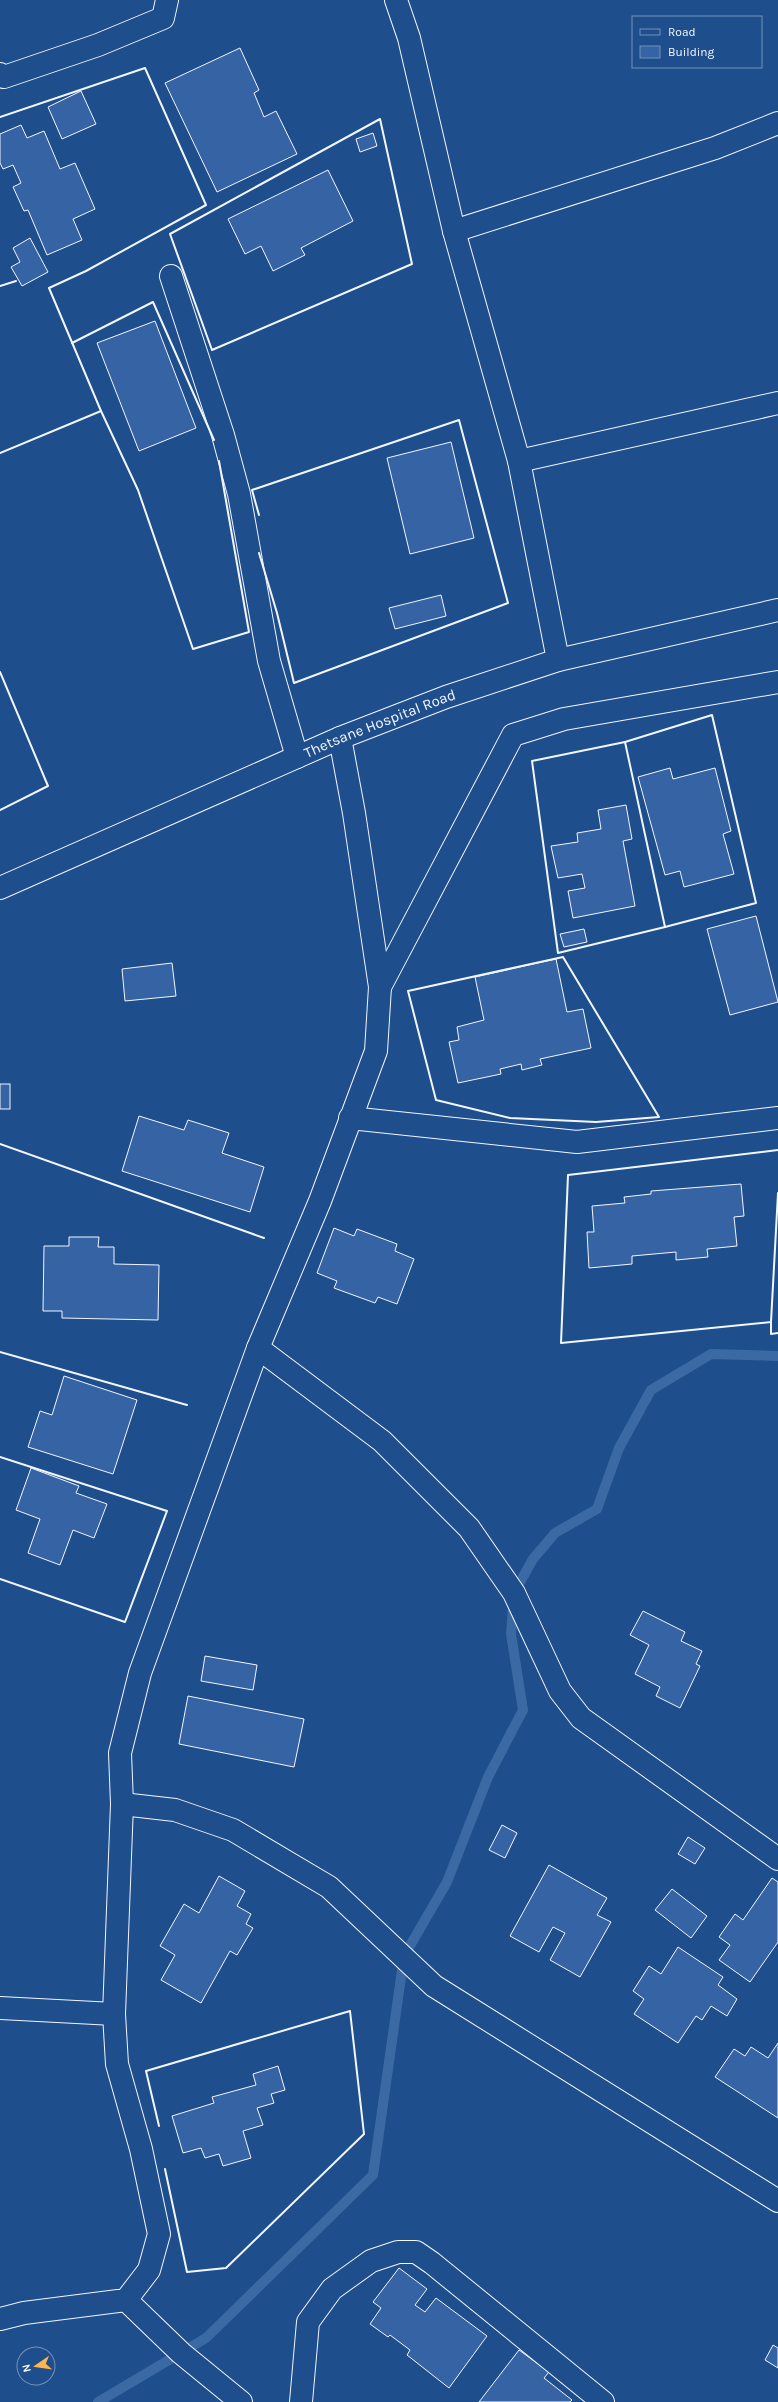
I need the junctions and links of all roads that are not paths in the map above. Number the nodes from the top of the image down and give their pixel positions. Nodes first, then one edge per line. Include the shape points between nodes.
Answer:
1 (167, 0) edge
2 (396, 0) edge
3 (0, 74) edge
4 (778, 123) edge
5 (454, 231) junction
6 (171, 276) dead end
7 (778, 403) edge
8 (520, 461) junction
9 (778, 610) edge
10 (558, 660) junction
11 (778, 682) edge
12 (340, 738) junction
13 (297, 757) junction
14 (0, 888) edge
15 (380, 987) junction
16 (350, 1118) junction
17 (778, 1118) edge
18 (258, 1348) junction
19 (122, 1804) junction
20 (778, 1860) edge
21 (0, 2008) edge
22 (114, 2014) junction
23 (778, 2201) edge
24 (126, 2300) junction
25 (0, 2319) edge
26 (241, 2402) edge
27 (301, 2402) edge
28 (603, 2402) edge

1 - 3 street via 163,18 98,45 4,77
2 - 5 street via 409,38
4 - 5 street via 715,148
5 - 8 street
6 - 13 street via 225,442 239,494 269,660
7 - 8 street
8 - 10 street
9 - 10 street, Thetsane Hospital Road
10 - 12 street, Thetsane Hospital Road via 446,697
11 - 15 street via 564,719 513,735
12 - 13 street, Thetsane Hospital Road
12 - 15 street
13 - 14 street, Thetsane Hospital Road
15 - 16 street via 376,1051
16 - 17 street via 577,1142
16 - 18 street via 320,1200
18 - 19 street via 140,1672 120,1753
18 - 20 street via 382,1441 469,1528 514,1593 560,1690 581,1718
19 - 22 street
19 - 23 street via 175,1810 233,1830 329,1887 434,1986
21 - 22 street
22 - 24 street via 117,2064 141,2149 159,2234 149,2270
24 - 25 street via 24,2313
24 - 26 street via 181,2353
27 - 28 street via 308,2322 332,2289 371,2261 398,2252 416,2252 432,2263

